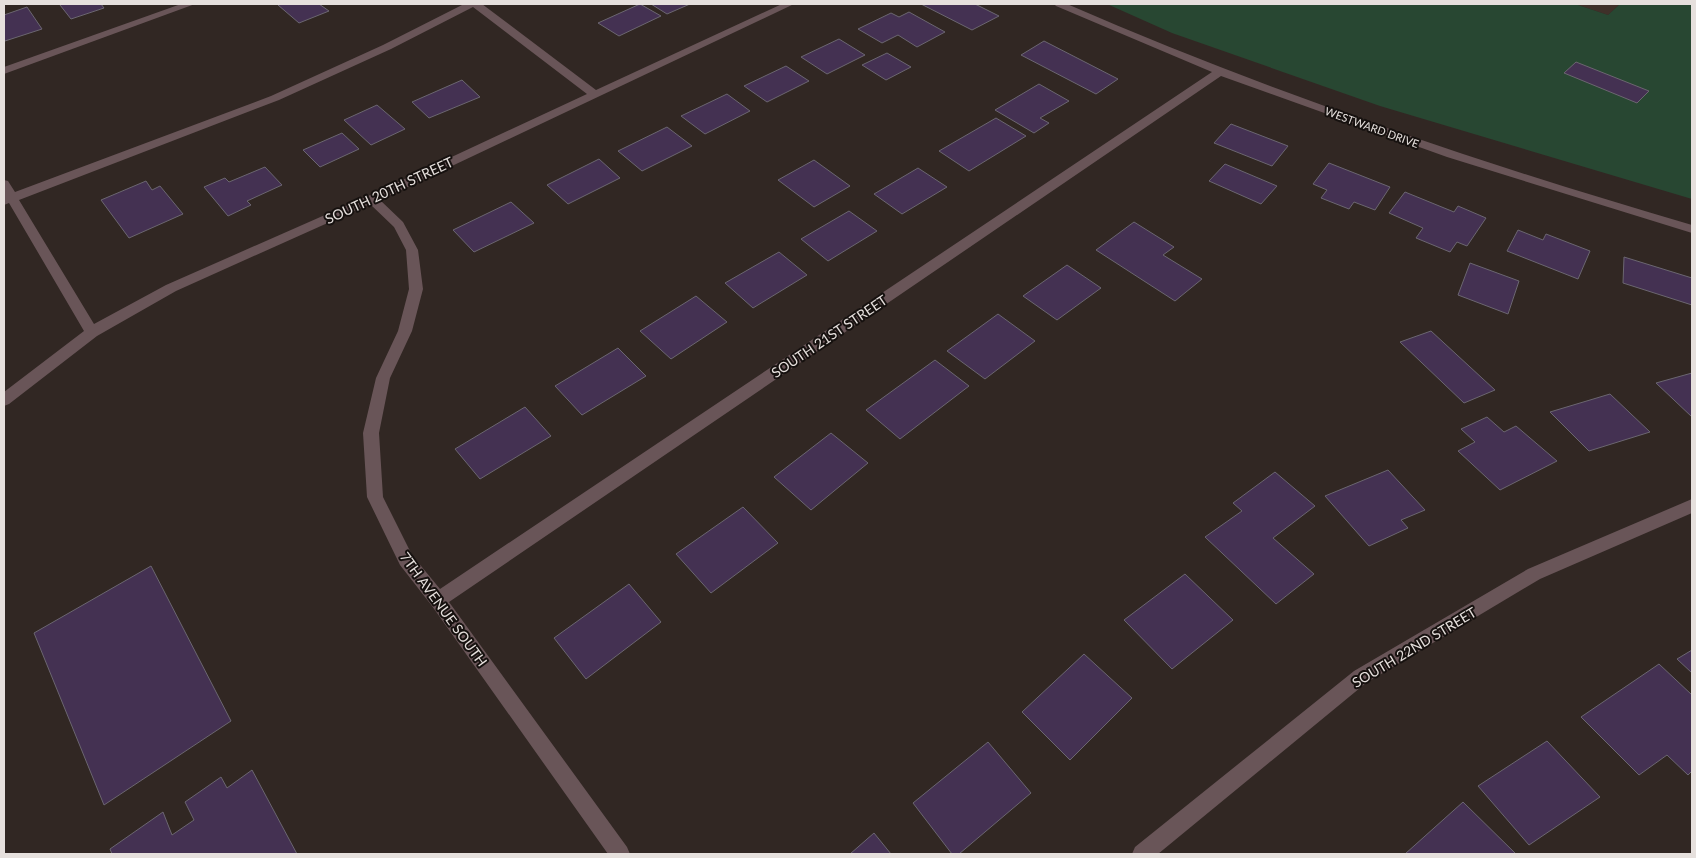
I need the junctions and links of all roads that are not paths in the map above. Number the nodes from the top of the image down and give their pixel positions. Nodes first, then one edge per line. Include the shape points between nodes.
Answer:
1 (190, 4) edge
2 (471, 4) edge
3 (476, 4) edge
4 (788, 4) edge
5 (1059, 4) edge
6 (4, 71) edge
7 (1220, 72) junction
8 (595, 95) junction
9 (4, 184) edge
10 (8, 199) edge
11 (372, 199) junction
12 (1692, 229) edge
13 (92, 332) junction
14 (4, 400) edge
15 (1692, 506) edge
16 (438, 600) junction
17 (620, 854) edge
18 (1142, 854) edge

1 - 6 street
2 - 10 street via 275,98
3 - 8 street
4 - 8 street, SOUTH 20TH STREET
5 - 7 street, WESTWARD DRIVE
7 - 12 street, WESTWARD DRIVE via 1420,145
7 - 16 street, SOUTH 21ST STREET
8 - 11 street, SOUTH 20TH STREET
9 - 10 street
10 - 13 street
11 - 13 street, SOUTH 20TH STREET via 171,288
11 - 16 street, 7TH AVENUE SOUTH via 399,225 412,250 416,289 405,331 383,378 371,433 375,497 406,560
13 - 14 street, SOUTH 20TH STREET
15 - 18 street, SOUTH 22ND STREET via 1534,574 1360,677
16 - 17 street, 7TH AVENUE SOUTH

